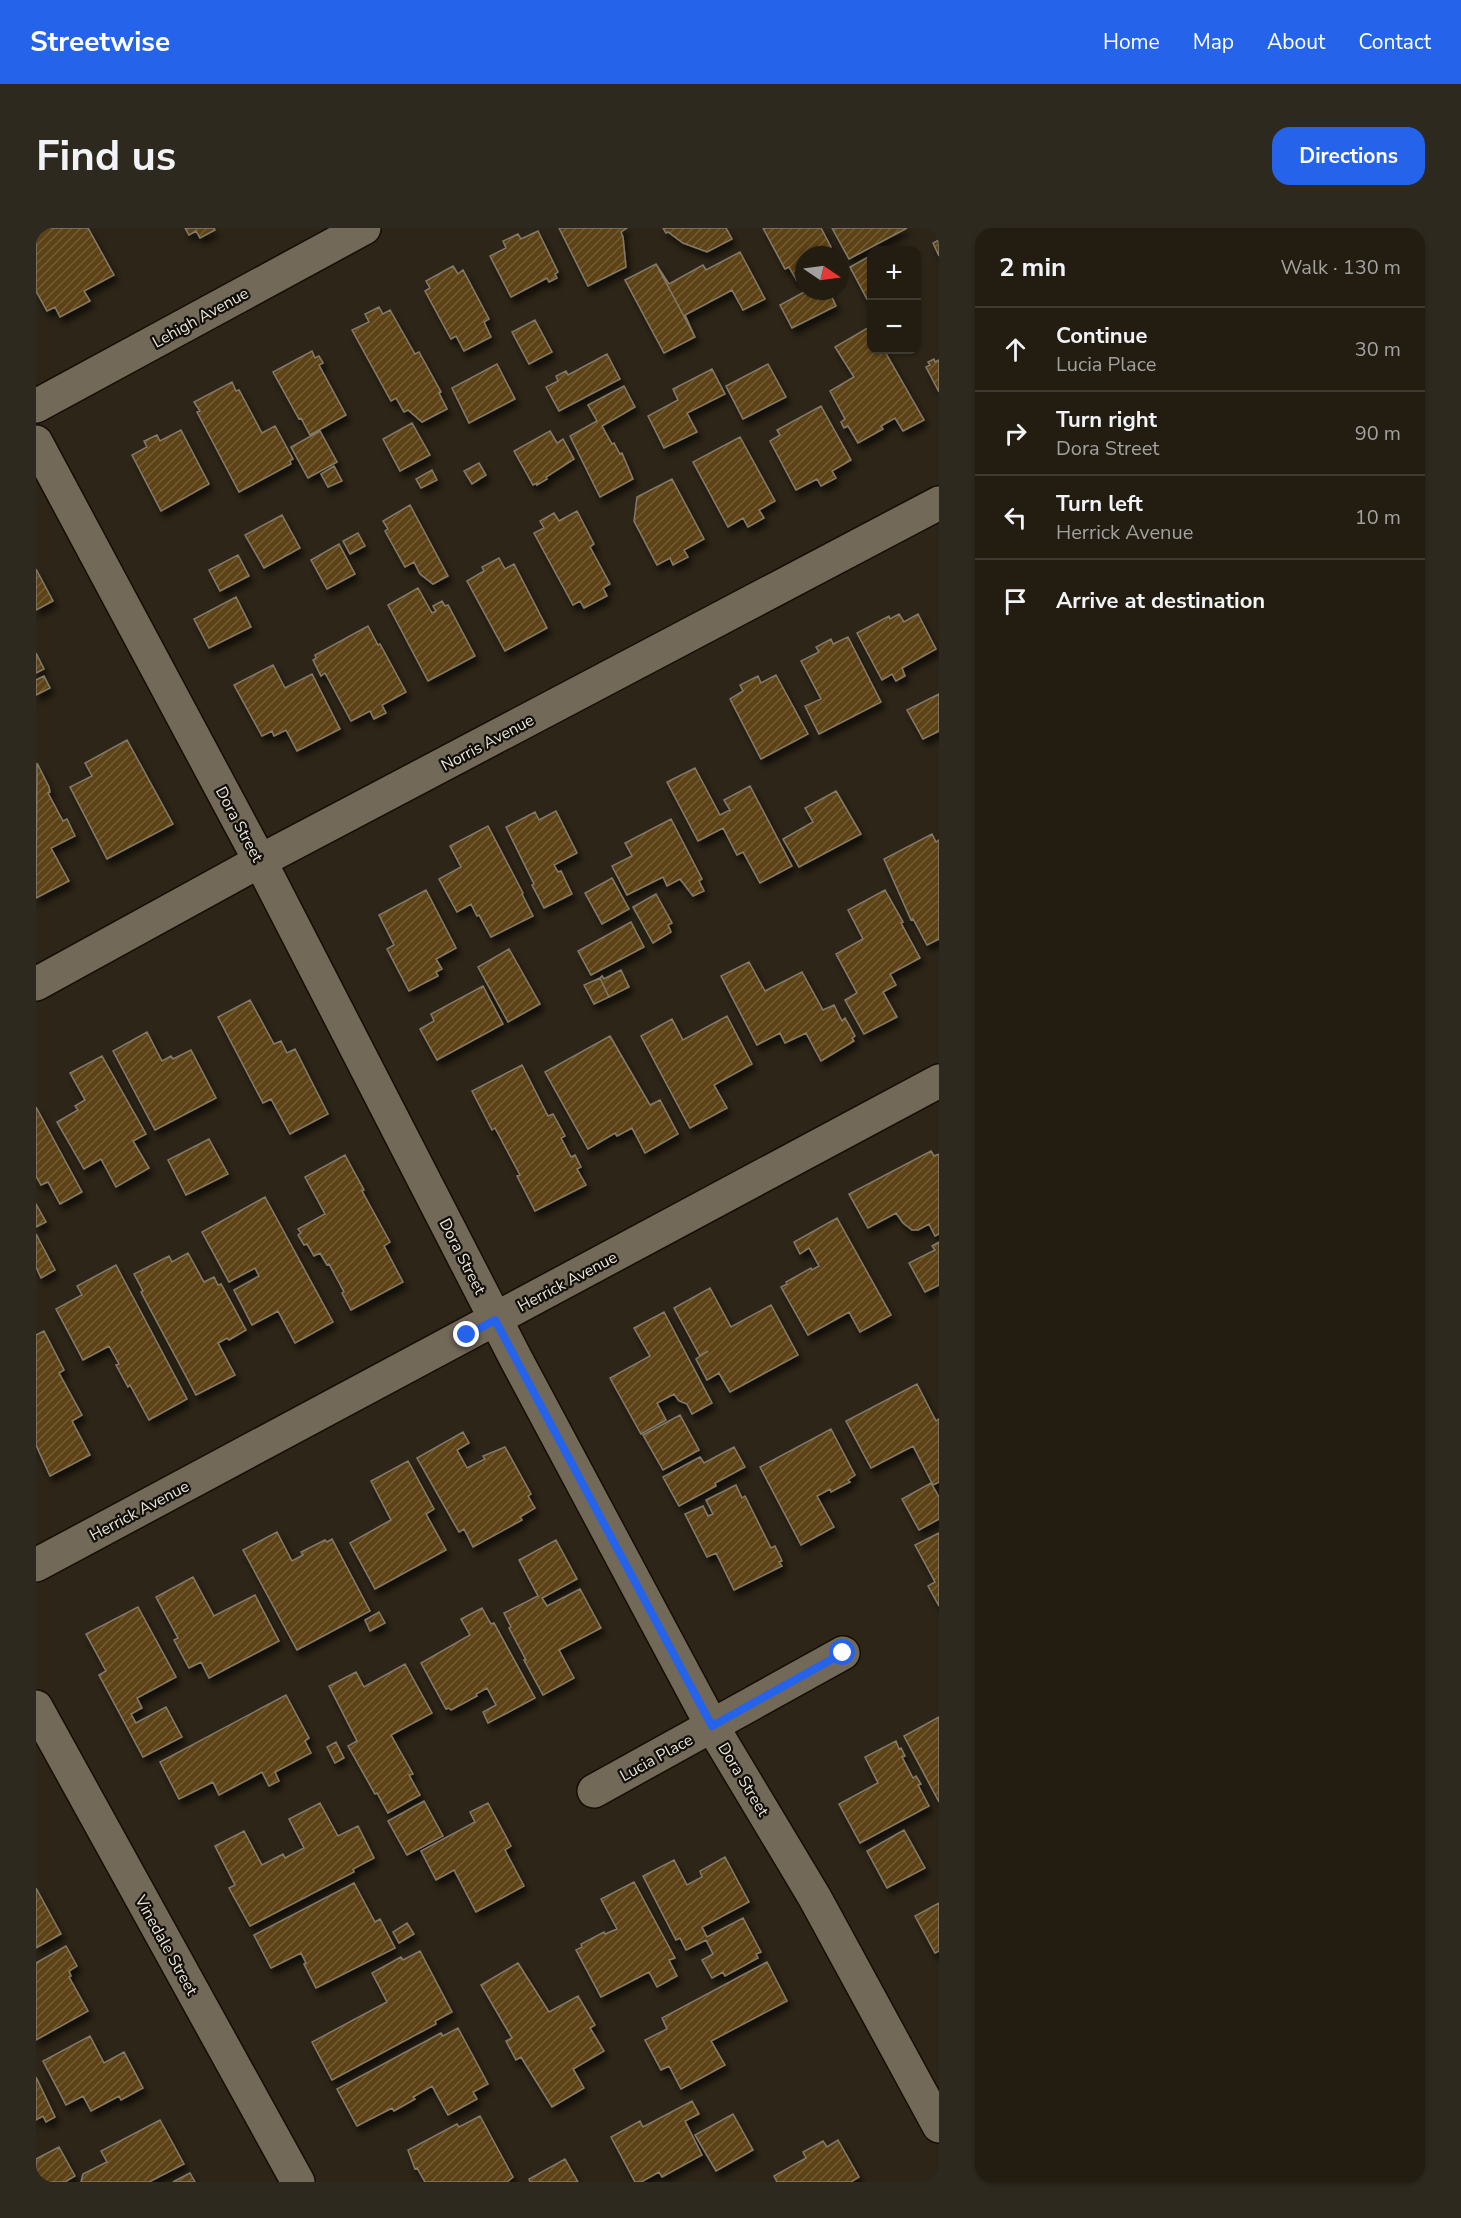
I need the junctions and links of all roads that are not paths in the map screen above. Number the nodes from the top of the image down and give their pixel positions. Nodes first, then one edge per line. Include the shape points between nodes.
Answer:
1 (364, 228) edge
2 (36, 406) edge
3 (36, 442) edge
4 (939, 503) edge
5 (260, 861) junction
6 (36, 984) edge
7 (939, 1081) edge
8 (495, 1320) junction
9 (36, 1564) edge
10 (843, 1653) dead end
11 (36, 1707) edge
12 (712, 1726) junction
13 (594, 1791) dead end
14 (939, 2126) edge
15 (298, 2182) edge

1 - 2 street, Lehigh Avenue
3 - 5 street, Dora Street
4 - 5 street, Norris Avenue
5 - 6 street, Norris Avenue
5 - 8 street, Dora Street
7 - 8 street, Herrick Avenue
8 - 9 street, Herrick Avenue
8 - 12 street, Dora Street
10 - 12 street, Lucia Place
11 - 15 street, Vinedale Street
12 - 13 street, Lucia Place
12 - 14 street, Dora Street via 815,1898

